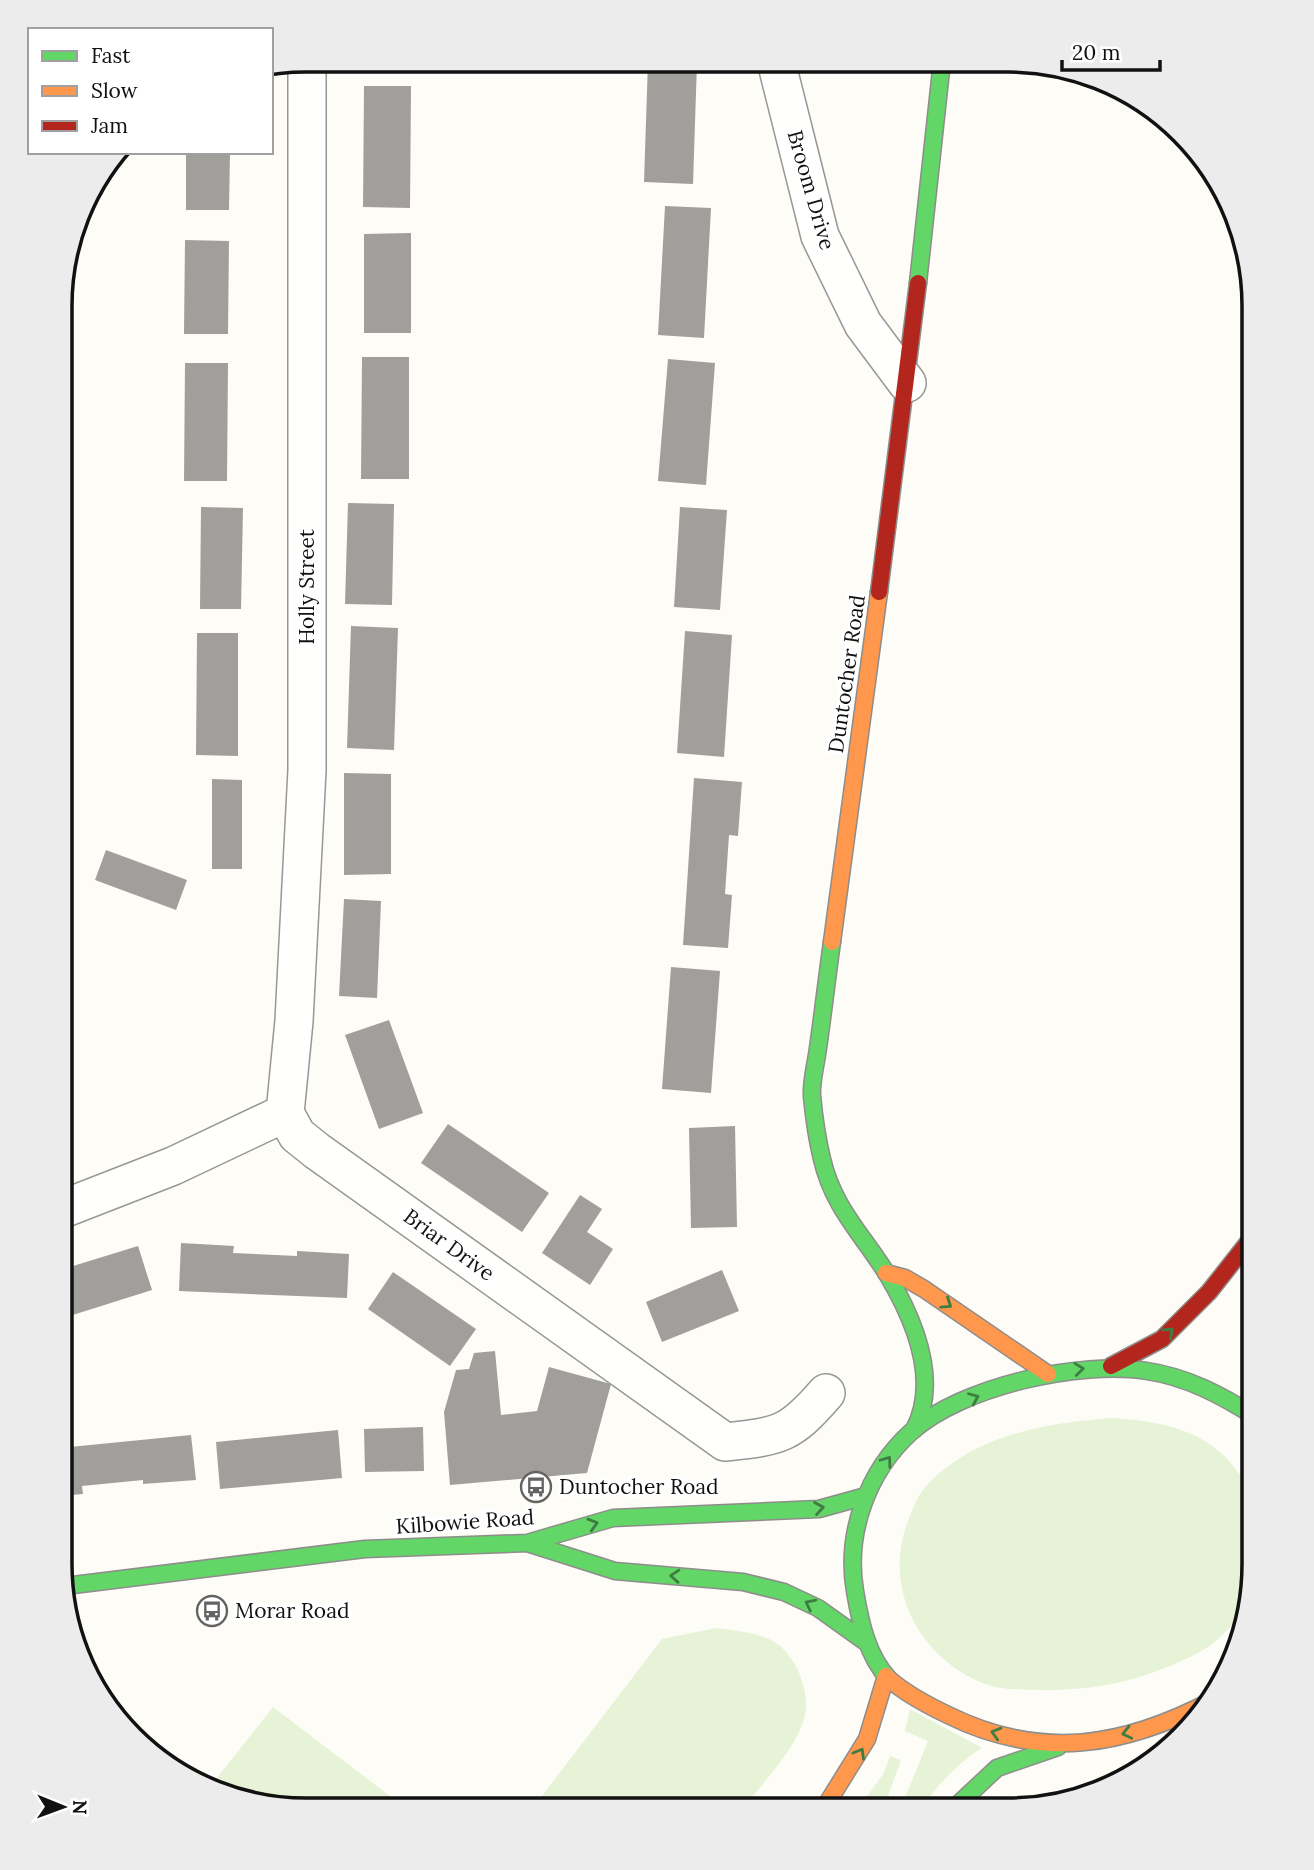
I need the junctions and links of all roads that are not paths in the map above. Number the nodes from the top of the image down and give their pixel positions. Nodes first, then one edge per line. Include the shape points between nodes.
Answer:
1 (307, 72) edge
2 (779, 72) edge
3 (941, 72) edge
4 (907, 383) junction
5 (285, 1113) junction
6 (72, 1205) edge
7 (1242, 1250) edge
8 (886, 1273) junction
9 (1111, 1366) junction
10 (1048, 1374) junction
11 (826, 1393) dead end
12 (1242, 1409) edge
13 (914, 1430) junction
14 (866, 1496) junction
15 (527, 1543) junction
16 (73, 1585) edge
17 (867, 1643) junction
18 (886, 1676) junction
19 (1190, 1711) edge
20 (1063, 1745) junction
21 (830, 1798) edge
22 (965, 1798) edge

1 - 5 street, Holly Street via 307,770 295,1021
2 - 4 street, Broom Drive via 820,236 863,324
3 - 4 main road, Duntocher Road
4 - 8 main road, Duntocher Road via 812,1093 818,1147 835,1197
5 - 6 street via 173,1166
5 - 11 street, Briar Drive via 297,1135 317,1150 725,1442 770,1437 791,1428
9 -> 7 main road via 1162,1339
8 -> 10 main road via 924,1289
8 - 13 main road, Duntocher Road via 915,1333 924,1371 924,1409
10 -> 9 main road
9 - 12 main road via 1152,1371 1191,1383
13 -> 10 main road via 969,1400
14 -> 13 main road via 887,1460
15 -> 14 main road, Kilbowie Road via 614,1518 819,1509
14 - 17 main road via 856,1529 852,1571
15 - 16 main road, Kilbowie Road via 365,1549
17 -> 15 main road via 818,1608 784,1591 743,1582 615,1571
17 - 18 main road
20 -> 18 main road via 1017,1739 958,1720
21 -> 18 main road via 867,1739
19 -> 20 main road via 1160,1726
20 - 22 main road via 997,1769

